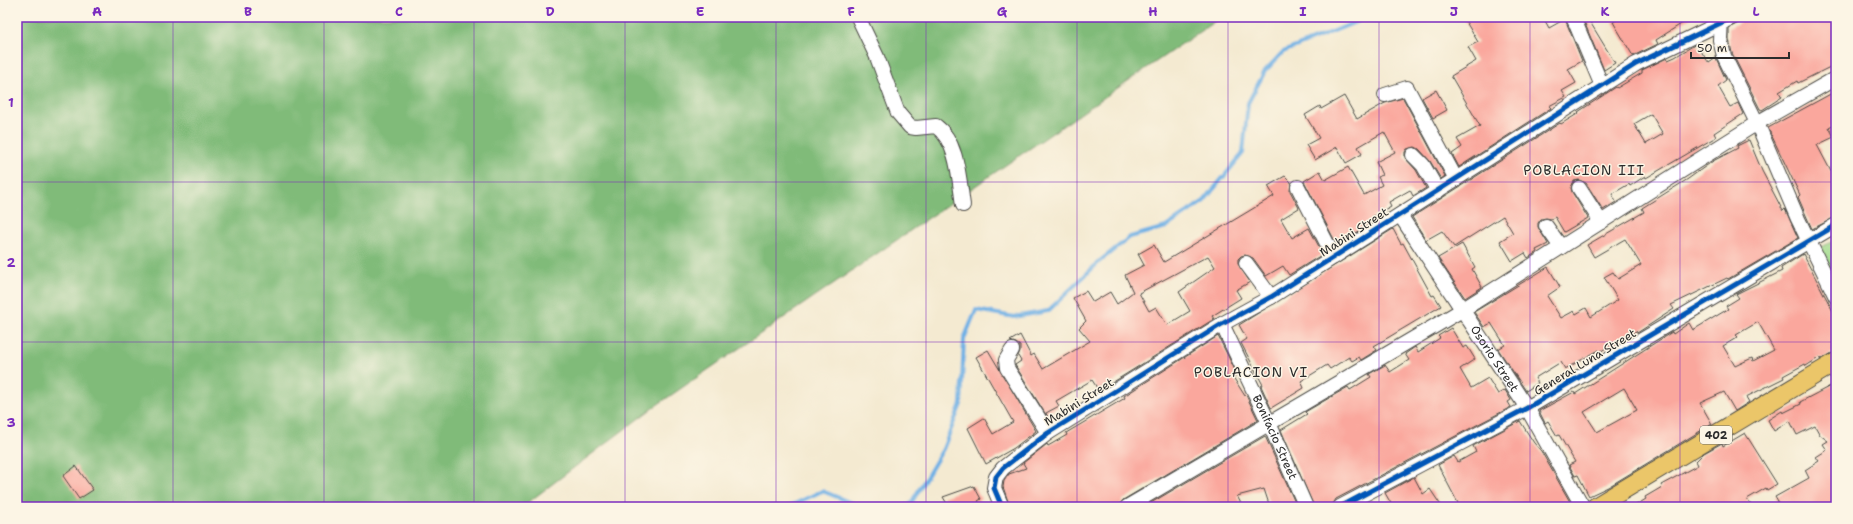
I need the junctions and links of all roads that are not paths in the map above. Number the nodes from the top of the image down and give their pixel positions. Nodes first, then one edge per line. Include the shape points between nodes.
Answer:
1 (858, 17) edge
2 (1573, 17) edge
3 (1725, 19) edge
4 (1836, 78) edge
5 (1602, 86) junction
6 (1385, 95) dead end
7 (1757, 123) junction
8 (1413, 154) dead end
9 (1456, 179) junction
10 (1298, 187) dead end
11 (1579, 188) dead end
12 (1438, 191) junction
13 (963, 205) dead end
14 (1400, 215) junction
15 (1601, 222) junction
16 (1836, 225) edge
17 (1546, 226) dead end
18 (1808, 241) junction
19 (1561, 247) junction
20 (1334, 257) junction
21 (1246, 263) dead end
22 (1271, 297) junction
23 (1836, 298) edge
24 (1462, 310) junction
25 (1222, 324) junction
26 (1012, 350) dead end
27 (1836, 362) edge
28 (1526, 408) junction
29 (1269, 423) junction
30 (1048, 433) junction
31 (1002, 507) edge
32 (1128, 507) edge
33 (1306, 507) edge
34 (1340, 507) edge
35 (1583, 507) edge
36 (1595, 507) edge

1 - 13 street via 877,57 898,114 910,127 936,126 950,141
2 - 5 street
3 - 5 street, Mabini Street via 1636,64
3 - 7 street via 1720,40 1724,56
4 - 7 street
5 - 9 street, Mabini Street
6 - 9 street via 1407,88
7 - 15 street
7 - 18 street
8 - 12 street via 1424,165
9 - 12 street, Mabini Street
10 - 20 street
11 - 15 street
12 - 14 street, Mabini Street
14 - 20 street, Mabini Street
14 - 24 street, Osorio Street
15 - 19 street
16 - 18 street, General Luna Street
17 - 19 street
18 - 23 street
18 - 28 street, General Luna Street
19 - 24 street
20 - 22 street, Mabini Street
21 - 22 street
22 - 25 street, Mabini Street
24 - 28 street, Osorio Street
24 - 29 street
25 - 29 street, Bonifacio Street
25 - 30 street, Mabini Street
26 - 30 street via 1006,360 1006,368
27 - 36 main road, 402
28 - 34 street, General Luna Street
28 - 35 street, Osorio Street
29 - 32 street
29 - 33 street, Bonifacio Street
30 - 31 street, Mabini Street via 1003,468 996,478 994,488

